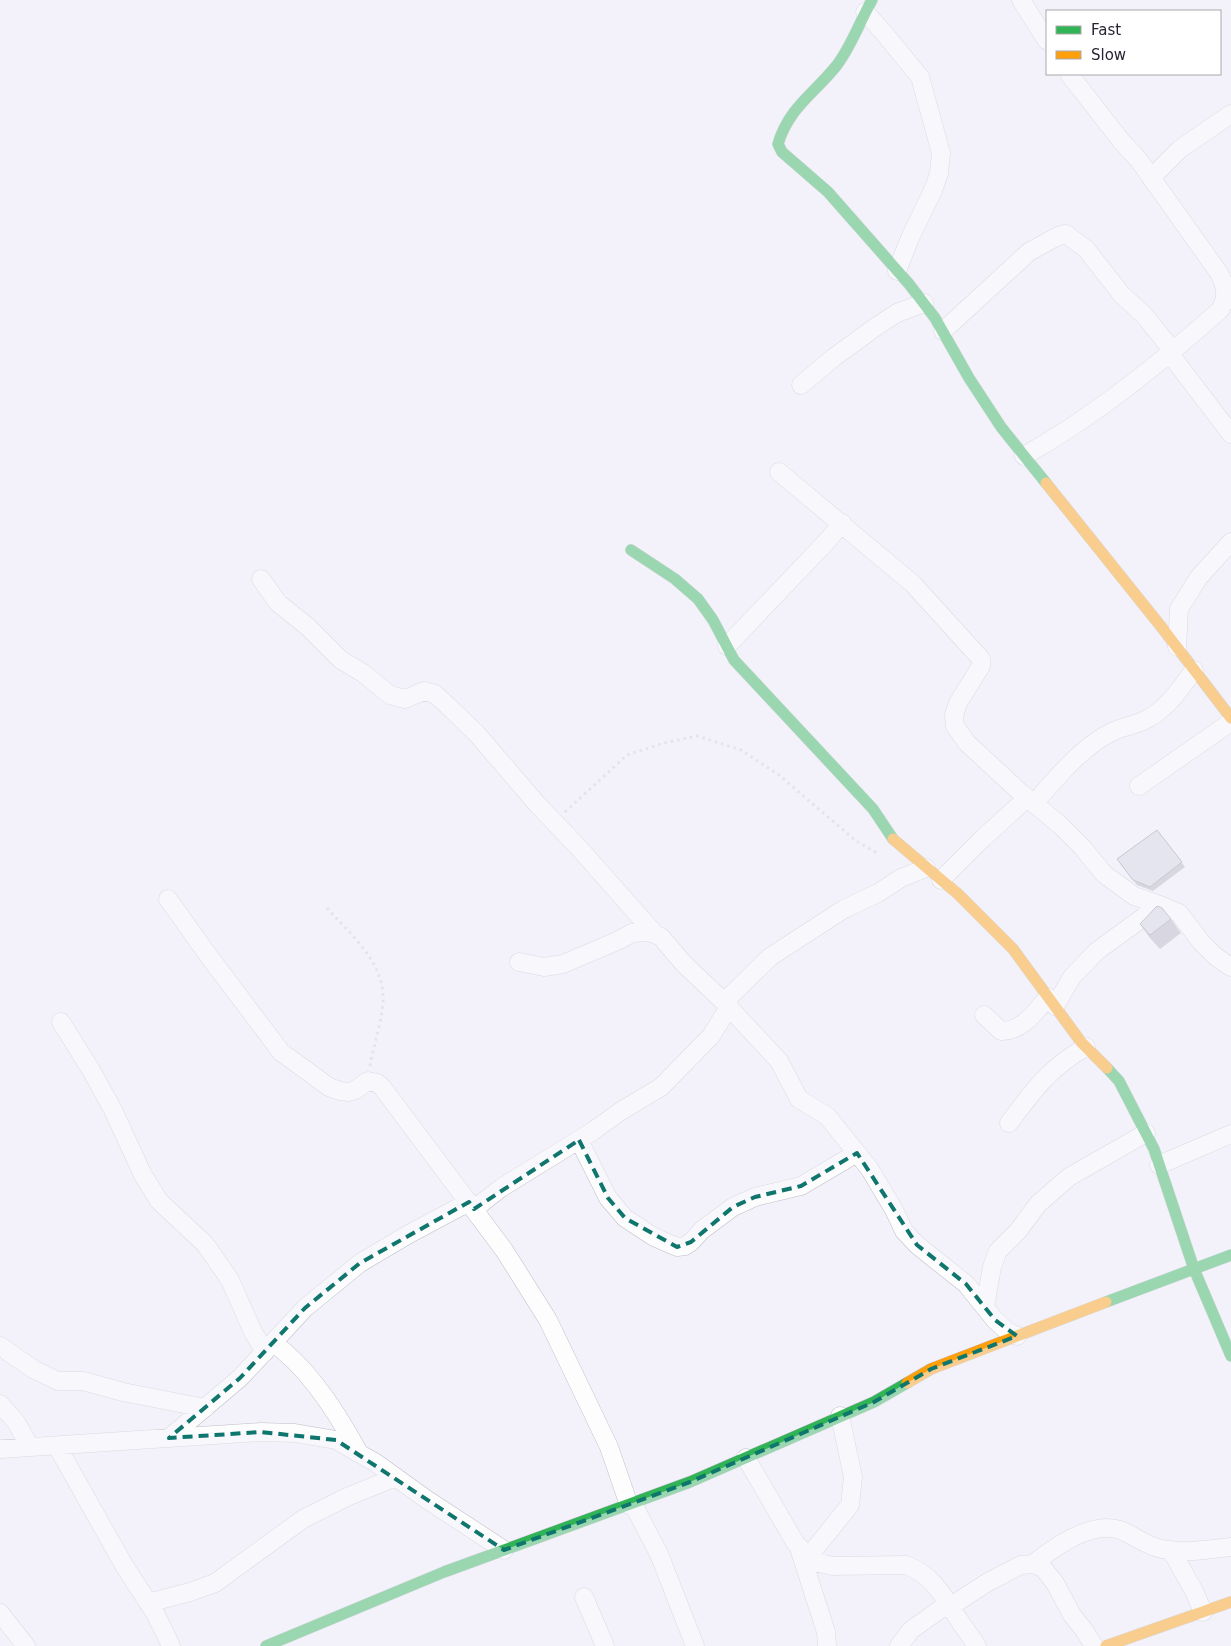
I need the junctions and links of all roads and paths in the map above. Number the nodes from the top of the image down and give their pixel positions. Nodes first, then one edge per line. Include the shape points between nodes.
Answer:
1 (1022, 0) edge
2 (868, 6) edge
3 (1046, 39) edge
4 (1070, 75) edge
5 (1231, 114) edge
6 (1151, 178) junction
7 (897, 271) junction
8 (924, 304) junction
9 (943, 331) junction
10 (1172, 352) junction
11 (801, 385) dead end
12 (1231, 434) edge
13 (1024, 456) junction
14 (779, 472) dead end
15 (842, 523) junction
16 (1231, 542) edge
17 (632, 550) dead end
18 (261, 579) dead end
19 (727, 646) junction
20 (1177, 647) junction
21 (1194, 670) junction
22 (1231, 718) edge
23 (1231, 722) edge
24 (1140, 786) dead end
25 (1030, 801) junction
26 (554, 822) junction
27 (904, 848) junction
28 (926, 868) junction
29 (941, 880) junction
30 (168, 899) dead end
31 (1160, 904) junction
32 (327, 908) dead end
33 (655, 934) junction
34 (519, 962) dead end
35 (1231, 968) edge
36 (1051, 1001) junction
37 (727, 1004) junction
38 (984, 1015) dead end
39 (61, 1022) dead end
40 (1086, 1047) junction
41 (368, 1081) junction
42 (1009, 1123) dead end
43 (1146, 1133) junction
44 (1231, 1134) edge
45 (578, 1140) junction
46 (857, 1153) junction
47 (1159, 1165) junction
48 (471, 1206) junction
49 (1231, 1255) edge
50 (1194, 1269) junction
51 (985, 1307) junction
52 (1018, 1336) junction
53 (0, 1346) edge
54 (269, 1348) junction
55 (1231, 1356) edge
56 (0, 1404) edge
57 (205, 1408) junction
58 (840, 1416) junction
59 (169, 1438) junction
60 (57, 1446) junction
61 (30, 1447) junction
62 (0, 1449) edge
63 (359, 1453) junction
64 (746, 1458) junction
65 (396, 1477) junction
66 (631, 1504) junction
67 (1231, 1547) edge
68 (504, 1550) junction
69 (1171, 1550) junction
70 (803, 1551) junction
71 (1033, 1564) junction
72 (584, 1597) dead end
73 (1231, 1602) edge
74 (148, 1603) junction
75 (950, 1604) junction
76 (1203, 1612) junction
77 (0, 1613) edge
78 (26, 1646) edge
79 (171, 1646) edge
80 (266, 1646) edge
81 (605, 1646) edge
82 (695, 1646) edge
83 (827, 1646) edge
84 (898, 1646) edge
85 (977, 1646) edge
86 (1094, 1646) edge
87 (1106, 1646) edge

1 - 3 street
2 - 7 street via 883,32 920,77 941,153 940,173
2 - 7 main road via 837,64 792,114 779,135 778,144 782,152 828,192
4 - 6 street
5 - 6 street via 1180,149
6 - 10 street via 1219,273 1226,294 1220,310
7 - 8 main road
8 - 9 main road
8 - 11 street via 897,313 883,322
9 - 10 street via 1030,251 1066,234 1086,249
9 - 13 main road via 1001,427
10 - 12 street
10 - 13 street via 1055,439
13 - 20 main road
14 - 15 street
15 - 19 street
15 - 25 street via 913,584 981,658 981,666 958,703 955,726 967,743
16 - 20 street via 1199,577 1179,609
17 - 19 main road via 698,600
18 - 26 street via 278,603 341,660 390,695 405,699 424,691 435,694 477,734
19 - 27 main road via 734,660 866,802 893,839
20 - 21 main road
21 - 22 main road
21 - 25 street via 1171,702 1158,713 1110,732
23 - 24 street
25 - 29 street via 980,840
25 - 31 street via 1060,825 1104,874 1134,896
26 - 27 path via 627,756 697,736 741,750 780,775 856,841 876,854 885,855
26 - 33 street
27 - 28 main road
28 - 29 main road
28 - 37 street via 844,909 770,957
29 - 36 main road via 1013,950
30 - 41 street via 282,1052 340,1091 355,1090
31 - 35 street via 1179,913 1201,942
31 - 36 street via 1097,951
32 - 41 path via 365,951 380,976 383,995
33 - 34 street via 632,933 563,964 544,967
33 - 37 street
36 - 38 street via 1008,1031 1001,1031
36 - 40 main road
37 - 45 street via 711,1036 661,1086
37 - 46 street via 779,1061 799,1099 827,1116
39 - 54 street via 113,1110 155,1194 170,1213 205,1244 230,1280 253,1332
40 - 42 street via 1066,1058 1048,1075
40 - 43 main road via 1119,1081
41 - 48 street via 382,1087
43 - 47 main road
43 - 51 street via 1069,1177 1038,1204 998,1251
44 - 47 street
45 - 46 street via 608,1198 625,1218 677,1248 691,1242 733,1207 754,1197 801,1186
45 - 48 street
46 - 51 street via 869,1168 904,1231 966,1284
47 - 50 main road
48 - 54 street via 409,1234 360,1263 305,1308
48 - 66 street via 504,1250 548,1320 609,1447
49 - 50 main road
50 - 52 main road
50 - 55 main road
51 - 52 street via 1007,1331
52 - 58 main road via 931,1369 874,1402
53 - 57 street via 33,1369 58,1380 83,1381
54 - 57 street
54 - 63 street via 284,1351 327,1400
56 - 61 street via 16,1422
57 - 59 street
58 - 64 main road
58 - 70 street via 853,1477 850,1505
59 - 60 street
59 - 63 street via 295,1433 336,1440
60 - 61 street
60 - 74 street
61 - 62 street
63 - 65 street
64 - 66 main road
64 - 70 street via 768,1499
65 - 68 street
65 - 74 street via 303,1518 215,1582
66 - 68 main road
66 - 82 street via 659,1554
67 - 69 street via 1184,1552
68 - 80 main road
69 - 71 street via 1160,1549 1119,1530 1103,1528 1088,1531
69 - 76 street
70 - 75 street via 815,1562 832,1566 906,1565 933,1582
70 - 83 street
71 - 75 street via 1021,1565
71 - 86 street via 1044,1568
72 - 81 street
73 - 76 main road
74 - 79 street
75 - 84 street via 911,1630
75 - 85 street
76 - 87 main road
77 - 78 street

